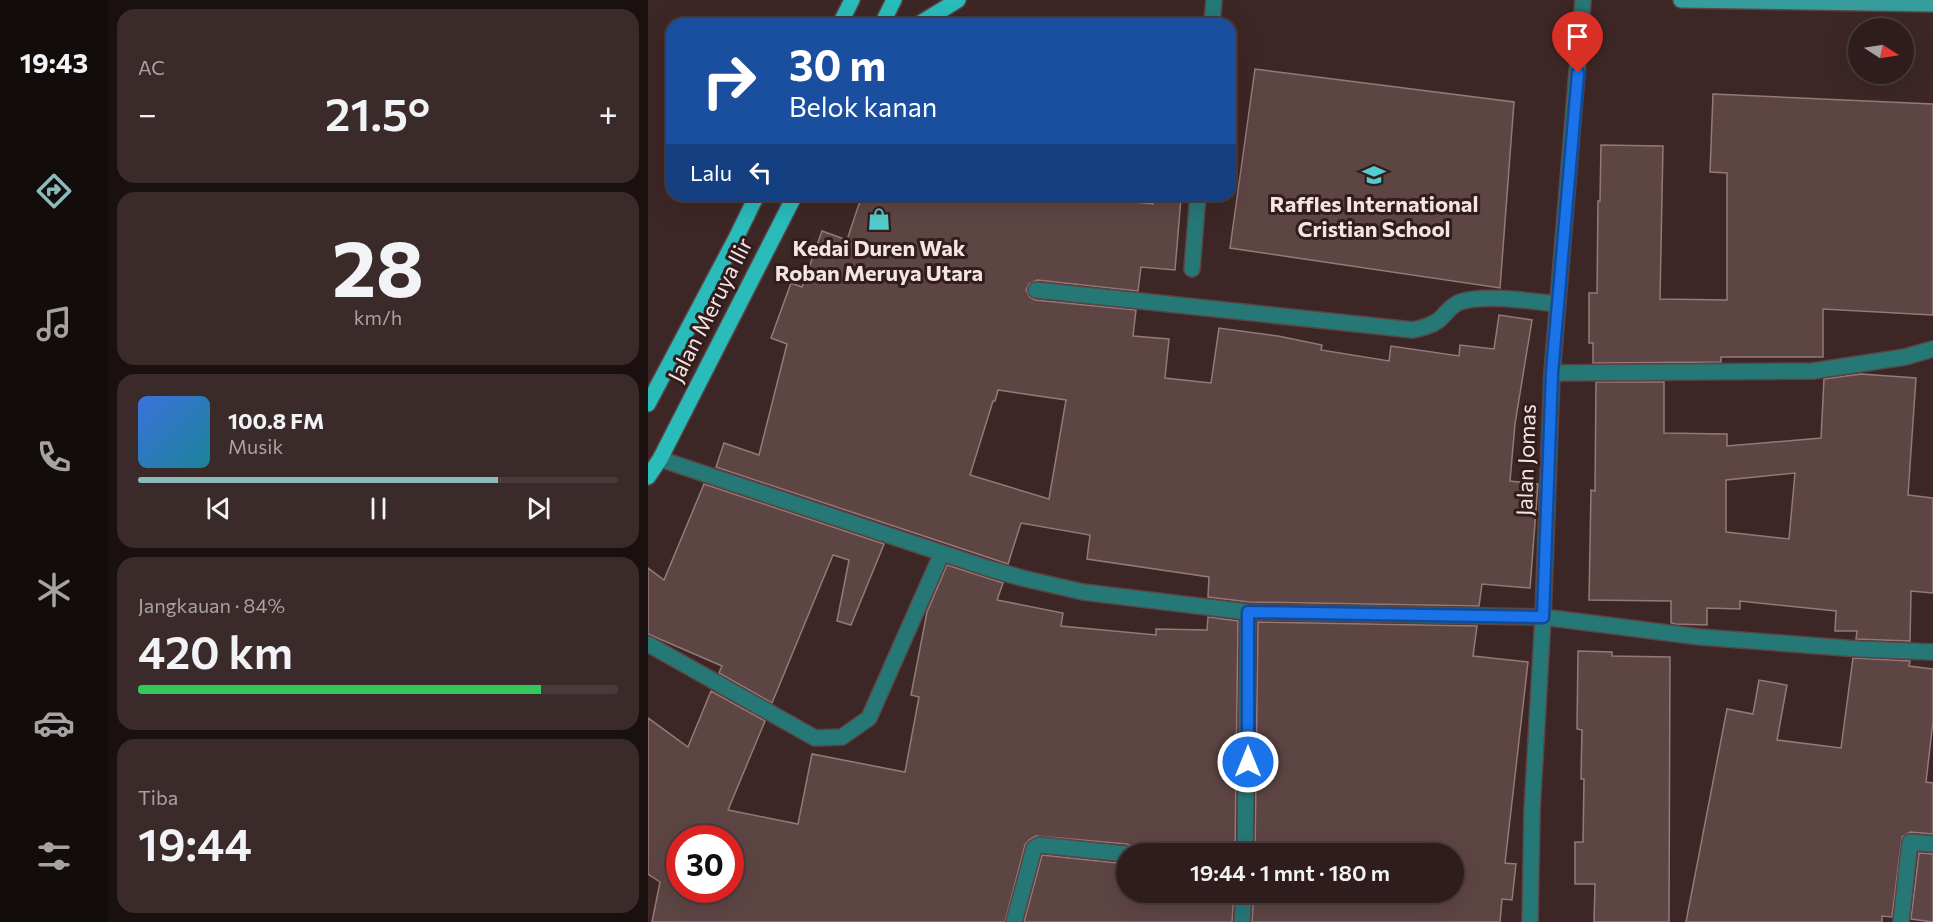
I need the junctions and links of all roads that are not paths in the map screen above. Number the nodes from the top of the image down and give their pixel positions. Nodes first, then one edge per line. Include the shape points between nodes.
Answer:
1 (852, 0) edge
2 (894, 0) edge
3 (958, 0) edge
4 (1214, 0) edge
5 (1583, 0) edge
6 (1682, 0) edge
7 (1933, 4) edge
8 (843, 18) edge
9 (885, 18) edge
10 (930, 18) edge
11 (1212, 18) edge
12 (754, 201) edge
13 (792, 201) edge
14 (1198, 201) edge
15 (1192, 269) dead end
16 (1036, 290) dead end
17 (1558, 303) junction
18 (1933, 349) edge
19 (1552, 373) junction
20 (648, 404) edge
21 (660, 459) junction
22 (648, 477) edge
23 (942, 553) junction
24 (1248, 612) junction
25 (1543, 617) junction
26 (648, 644) edge
27 (1933, 652) edge
28 (1245, 843) edge
29 (1933, 844) edge
30 (1116, 853) edge
31 (1243, 903) edge
32 (1014, 922) edge
33 (1242, 922) edge
34 (1530, 922) edge
35 (1901, 922) edge

1 - 8 main road
2 - 9 main road
3 - 10 main road
4 - 11 street
5 - 17 street, Jalan Jomas
6 - 7 main road
12 - 20 main road, Jalan Meruya Ilir
13 - 21 main road, Jalan Meruya Ilir
14 - 15 street
16 - 17 street via 1413,330 1429,326 1459,302 1505,298
17 - 19 street, Jalan Jomas
18 - 19 street via 1813,372
19 - 25 street, Jalan Jomas
21 - 22 main road, Jalan Meruya Ilir
21 - 23 street
23 - 24 street via 1083,592
23 - 26 street via 869,718 842,737 815,738
24 - 25 street
24 - 28 street
25 - 27 street via 1700,637
25 - 34 street, Jalan Jomas
29 - 35 street via 1910,842
30 - 32 street via 1040,845 1034,848
31 - 33 street

